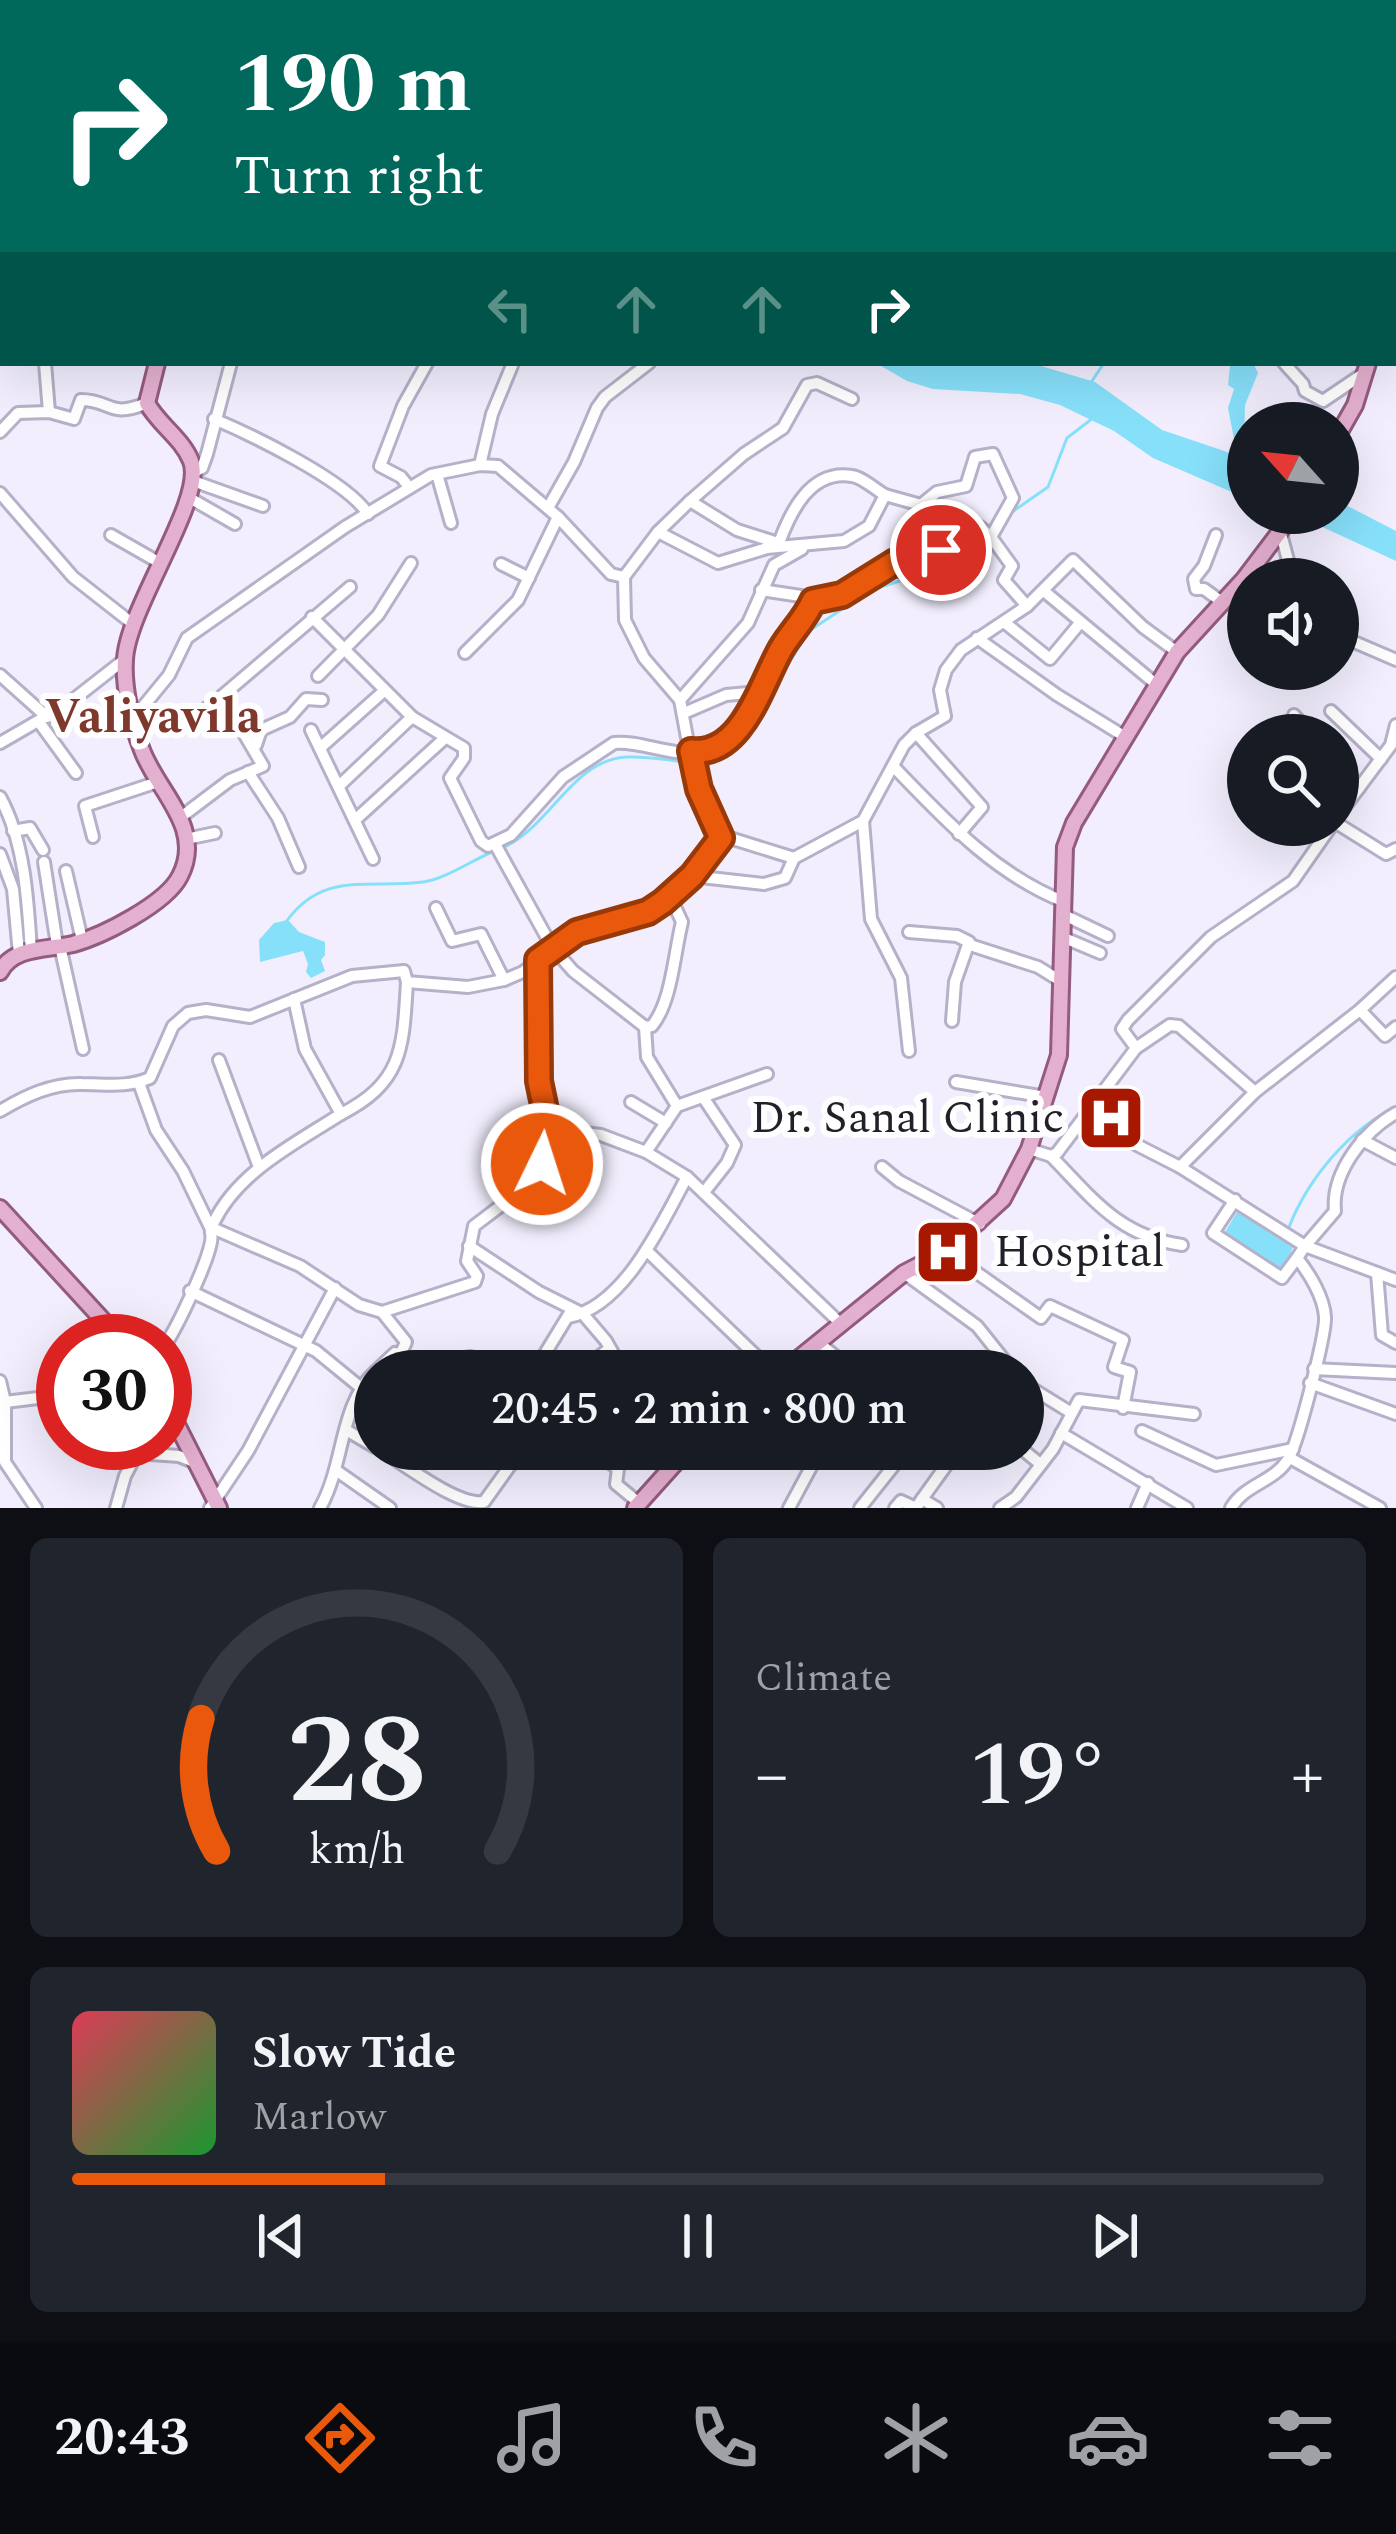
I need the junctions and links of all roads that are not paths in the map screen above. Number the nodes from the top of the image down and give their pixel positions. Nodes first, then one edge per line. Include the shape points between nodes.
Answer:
1 (45, 366) edge
2 (157, 366) edge
3 (230, 366) edge
4 (425, 366) edge
5 (512, 366) edge
6 (645, 366) edge
7 (1287, 366) edge
8 (1367, 367) edge
9 (852, 399) dead end
10 (1355, 402) edge
11 (147, 403) junction
12 (49, 412) junction
13 (214, 419) junction
14 (0, 432) edge
15 (480, 465) junction
16 (437, 474) junction
17 (193, 476) junction
18 (409, 487) junction
19 (0, 493) edge
20 (885, 495) junction
21 (188, 497) junction
22 (690, 501) junction
23 (263, 506) dead end
24 (553, 512) junction
25 (368, 514) junction
26 (451, 523) dead end
27 (236, 524) dead end
28 (658, 532) junction
29 (1281, 534) joint
30 (111, 535) dead end
31 (1216, 535) dead end
32 (991, 537) junction
33 (779, 543) junction
34 (805, 547) junction
35 (1287, 558) edge
36 (160, 562) junction
37 (411, 563) dead end
38 (501, 564) dead end
39 (623, 577) junction
40 (529, 578) junction
41 (350, 587) dead end
42 (761, 590) junction
43 (1045, 592) junction
44 (813, 601) junction
45 (1222, 602) junction
46 (1028, 606) junction
47 (312, 617) junction
48 (1004, 622) junction
49 (1080, 623) junction
50 (133, 624) junction
51 (976, 638) junction
52 (1359, 644) edge
53 (343, 650) junction
54 (465, 652) dead end
55 (1177, 652) junction
56 (124, 659) junction
57 (1396, 660) edge
58 (0, 675) edge
59 (318, 676) dead end
60 (1157, 685) junction
61 (384, 692) junction
62 (759, 692) junction
63 (222, 696) junction
64 (322, 700) dead end
65 (682, 707) junction
66 (1331, 711) dead end
67 (412, 717) junction
68 (43, 719) junction
69 (133, 719) junction
70 (193, 719) dead end
71 (1396, 725) edge
72 (311, 730) dead end
73 (916, 733) junction
74 (446, 738) junction
75 (1127, 738) junction
76 (0, 742) edge
77 (252, 746) junction
78 (320, 748) junction
79 (691, 751) junction
80 (1381, 759) junction
81 (893, 766) junction
82 (248, 772) junction
83 (76, 773) dead end
84 (158, 782) junction
85 (340, 785) junction
86 (1360, 788) edge
87 (0, 797) edge
88 (181, 817) junction
89 (356, 820) junction
90 (863, 821) junction
91 (13, 831) junction
92 (215, 833) dead end
93 (959, 834) junction
94 (93, 837) dead end
95 (1359, 837) edge
96 (721, 838) junction
97 (186, 839) junction
98 (495, 844) junction
99 (1319, 846) edge
100 (1396, 849) edge
101 (0, 854) edge
102 (794, 858) junction
103 (373, 859) dead end
104 (299, 867) dead end
105 (66, 871) dead end
106 (692, 876) junction
107 (670, 896) junction
108 (436, 908) dead end
109 (1064, 908) junction
110 (909, 932) dead end
111 (1108, 936) dead end
112 (1062, 937) junction
113 (82, 940) junction
114 (970, 945) junction
115 (58, 946) junction
116 (552, 947) junction
117 (1100, 953) dead end
118 (10, 959) edge
119 (538, 960) junction
120 (1396, 977) edge
121 (505, 980) junction
122 (1059, 980) junction
123 (407, 982) junction
124 (294, 998) junction
125 (1360, 1010) junction
126 (952, 1022) dead end
127 (645, 1028) junction
128 (1396, 1028) edge
129 (1136, 1048) junction
130 (83, 1049) dead end
131 (909, 1051) dead end
132 (219, 1060) dead end
133 (767, 1075) dead end
134 (956, 1082) dead end
135 (139, 1083) junction
136 (1255, 1092) junction
137 (703, 1097) junction
138 (1046, 1097) junction
139 (631, 1102) dead end
140 (677, 1106) junction
141 (0, 1111) edge
142 (341, 1114) junction
143 (1396, 1114) edge
144 (1086, 1119) junction
145 (666, 1123) junction
146 (549, 1129) junction
147 (1361, 1140) junction
148 (1029, 1149) junction
149 (646, 1152) junction
150 (1051, 1156) junction
151 (1396, 1158) edge
152 (259, 1167) junction
153 (882, 1167) dead end
154 (1180, 1167) junction
155 (687, 1177) junction
156 (705, 1191) junction
157 (1234, 1200) junction
158 (0, 1208) edge
159 (980, 1224) junction
160 (211, 1227) junction
161 (1182, 1245) dead end
162 (469, 1246) junction
163 (1305, 1246) junction
164 (646, 1250) junction
165 (946, 1250) junction
166 (1297, 1258) junction
167 (904, 1273) junction
168 (1377, 1274) junction
169 (1396, 1280) edge
170 (335, 1288) junction
171 (190, 1291) junction
172 (382, 1312) junction
173 (574, 1313) junction
174 (97, 1314) edge
175 (179, 1314) edge
176 (840, 1323) junction
177 (818, 1342) junction
178 (1396, 1343) edge
179 (305, 1348) junction
180 (609, 1349) edge
181 (402, 1350) edge
182 (549, 1350) edge
183 (750, 1350) edge
184 (808, 1350) edge
185 (828, 1350) edge
186 (996, 1350) edge
187 (1314, 1369) junction
188 (1396, 1373) edge
189 (0, 1381) edge
190 (354, 1382) edge
191 (1310, 1383) junction
192 (1044, 1396) edge
193 (36, 1398) edge
194 (5, 1402) junction
195 (354, 1405) edge
196 (1123, 1408) junction
197 (1070, 1412) junction
198 (1194, 1414) dead end
199 (1396, 1414) edge
200 (346, 1430) junction
201 (1142, 1431) dead end
202 (1060, 1433) junction
203 (354, 1435) edge
204 (1, 1452) edge
205 (1292, 1453) junction
206 (192, 1455) edge
207 (1044, 1456) edge
208 (196, 1463) junction
209 (413, 1470) edge
210 (507, 1470) edge
211 (618, 1470) edge
212 (668, 1470) edge
213 (809, 1470) edge
214 (890, 1470) edge
215 (943, 1470) edge
216 (1034, 1470) edge
217 (337, 1472) junction
218 (1148, 1483) junction
219 (922, 1499) junction
220 (1168, 1503) edge
221 (215, 1506) edge
222 (637, 1506) edge
223 (36, 1508) edge
224 (116, 1508) edge
225 (320, 1508) edge
226 (390, 1508) edge
227 (788, 1508) edge
228 (860, 1508) edge
229 (896, 1508) edge
230 (937, 1508) edge
231 (1000, 1508) edge
232 (1137, 1508) edge
233 (1186, 1508) edge
234 (1231, 1508) edge
235 (1380, 1508) edge

1 - 12 street
2 - 11 main road
3 - 13 street
4 - 18 street via 380,466
5 - 15 street
6 - 24 street via 597,408
7 - 8 street via 1323,401
8 - 10 main road
9 - 22 street via 807,385 782,428
11 - 12 street via 111,411 81,400 71,420
11 - 17 main road via 186,452
12 - 14 street via 17,413
13 - 17 street
13 - 25 street via 347,491
15 - 16 street
15 - 24 street via 492,463
16 - 18 street
16 - 26 street
17 - 21 main road
17 - 23 street
18 - 25 street
19 - 50 street via 73,577
20 - 32 street via 921,505 966,486 975,457 993,454 1013,498
20 - 33 street via 853,476 827,479 792,509
20 - 34 street via 869,526 844,541
21 - 27 street
21 - 36 main road
22 - 28 street
22 - 33 street via 736,530
24 - 39 street
24 - 40 street
25 - 69 street via 187,638
28 - 34 street via 718,563 766,548
28 - 39 street
29 - 35 street
29 - 45 main road
30 - 36 street
31 - 45 street via 1194,586
32 - 44 street via 972,529 913,568 895,562 842,595
32 - 46 street via 1012,566 1004,580
33 - 34 street
34 - 42 street via 775,565
36 - 50 main road
37 - 53 street via 378,615
38 - 40 street
39 - 65 street via 625,620
40 - 54 street via 518,600
41 - 47 street
42 - 44 street
42 - 65 street via 748,623
43 - 46 street
43 - 49 street
43 - 55 street via 1073,560
44 - 62 street
45 - 55 main road
46 - 48 street
47 - 53 street
47 - 63 street
48 - 49 street via 1049,659
48 - 51 street
49 - 60 street
50 - 56 main road
51 - 73 street via 946,670 945,716
51 - 75 street
52 - 57 street
53 - 59 street
53 - 61 street
55 - 60 main road
56 - 68 street
56 - 69 main road
58 - 68 street
60 - 75 main road
61 - 67 street
61 - 78 street
62 - 65 street
62 - 79 street via 722,743
63 - 70 street
63 - 77 street
64 - 77 street via 306,700 261,730
65 - 79 street
66 - 80 street
67 - 74 street
67 - 85 street
68 - 76 street
68 - 83 street
69 - 84 main road
71 - 80 street
72 - 78 street
73 - 81 street
73 - 93 street via 982,807
74 - 89 street
74 - 98 street via 465,751 450,775 454,789 481,841
75 - 109 main road via 1065,847
77 - 82 street via 263,766
78 - 85 street
79 - 96 street
79 - 98 street via 614,742 562,777 519,829
80 - 86 street
81 - 90 street
81 - 93 street
82 - 88 street
82 - 104 street
84 - 88 main road
84 - 94 street via 85,806
85 - 89 street
87 - 91 street
88 - 97 main road
89 - 103 street
90 - 102 street
90 - 131 street via 871,919 901,979
91 - 115 street via 30,828 44,856
91 - 118 street via 28,898
92 - 97 street
93 - 109 street
95 - 100 street via 1386,854
96 - 102 street
96 - 106 street
97 - 113 main road via 174,886
98 - 116 street
99 - 129 street via 1293,881 1211,937 1128,1020 1122,1029
101 - 118 street via 13,889
102 - 106 street via 785,878 764,884
105 - 113 street
106 - 107 street
107 - 116 street
107 - 127 street via 682,922 674,966 659,1017
108 - 121 street via 452,941 481,934
109 - 111 street
109 - 112 main road
110 - 114 street via 957,936
112 - 117 street
112 - 122 main road
113 - 115 main road
114 - 122 street
114 - 126 street via 955,982
115 - 118 main road
115 - 130 street
116 - 119 street
116 - 127 street
119 - 121 street
119 - 146 street via 539,1081
120 - 125 street
121 - 123 street
122 - 138 main road via 1059,1054
123 - 124 street via 404,970 352,976
123 - 142 street via 402,1050 388,1079
124 - 135 street via 250,1017 188,1013 150,1078
124 - 142 street via 305,1049
125 - 128 street via 1385,1036
125 - 136 street
127 - 140 street via 647,1057
129 - 136 street via 1179,1026
129 - 144 street
132 - 152 street
133 - 137 street
134 - 138 street
135 - 141 street via 60,1086
135 - 160 street
136 - 154 street
137 - 140 street
137 - 156 street via 735,1145
138 - 148 main road
139 - 145 street
140 - 145 street
142 - 152 street
143 - 147 street
144 - 150 street
144 - 154 street
145 - 149 street
146 - 149 street
146 - 162 street via 536,1175 481,1217
147 - 151 street
147 - 163 street via 1334,1193 1335,1211
148 - 150 street
148 - 159 main road
149 - 155 street
150 - 161 street via 1128,1230
152 - 160 street
153 - 159 street
154 - 157 street
155 - 156 street
155 - 164 street
156 - 176 street
157 - 163 street
157 - 166 street via 1213,1233 1282,1278
158 - 174 main road
159 - 165 main road
160 - 170 street
160 - 171 street
162 - 172 street via 475,1282
162 - 173 street
163 - 166 street
163 - 168 street
164 - 173 street via 630,1274
164 - 183 street
165 - 167 main road
165 - 196 street via 1040,1318 1050,1306 1123,1340 1114,1366 1130,1372
166 - 187 street via 1325,1312
167 - 176 main road
167 - 186 street via 977,1326
168 - 169 street
168 - 178 street via 1382,1335
170 - 172 street
170 - 179 street
171 - 175 street
171 - 179 street
172 - 181 street via 406,1342
173 - 180 street
173 - 182 street
176 - 177 main road
177 - 184 main road
177 - 185 street
179 - 190 street
179 - 221 street
187 - 188 street
187 - 191 street
189 - 194 street
191 - 199 street
191 - 205 street
192 - 197 street
193 - 194 street
194 - 204 street
195 - 200 street
196 - 197 street via 1079,1400
196 - 198 street
197 - 202 street
200 - 203 street
200 - 217 street
201 - 205 street via 1216,1465
202 - 207 street
202 - 218 street
204 - 223 street
205 - 234 street
205 - 235 street
206 - 208 main road
208 - 221 main road
208 - 224 street via 137,1454
209 - 210 street via 478,1504
211 - 222 street via 616,1484
212 - 222 main road
213 - 227 street
214 - 228 street
215 - 219 street
216 - 231 street
217 - 225 street
217 - 226 street
218 - 220 street
218 - 232 street
219 - 229 street via 916,1508 901,1501
219 - 230 street
220 - 233 street

